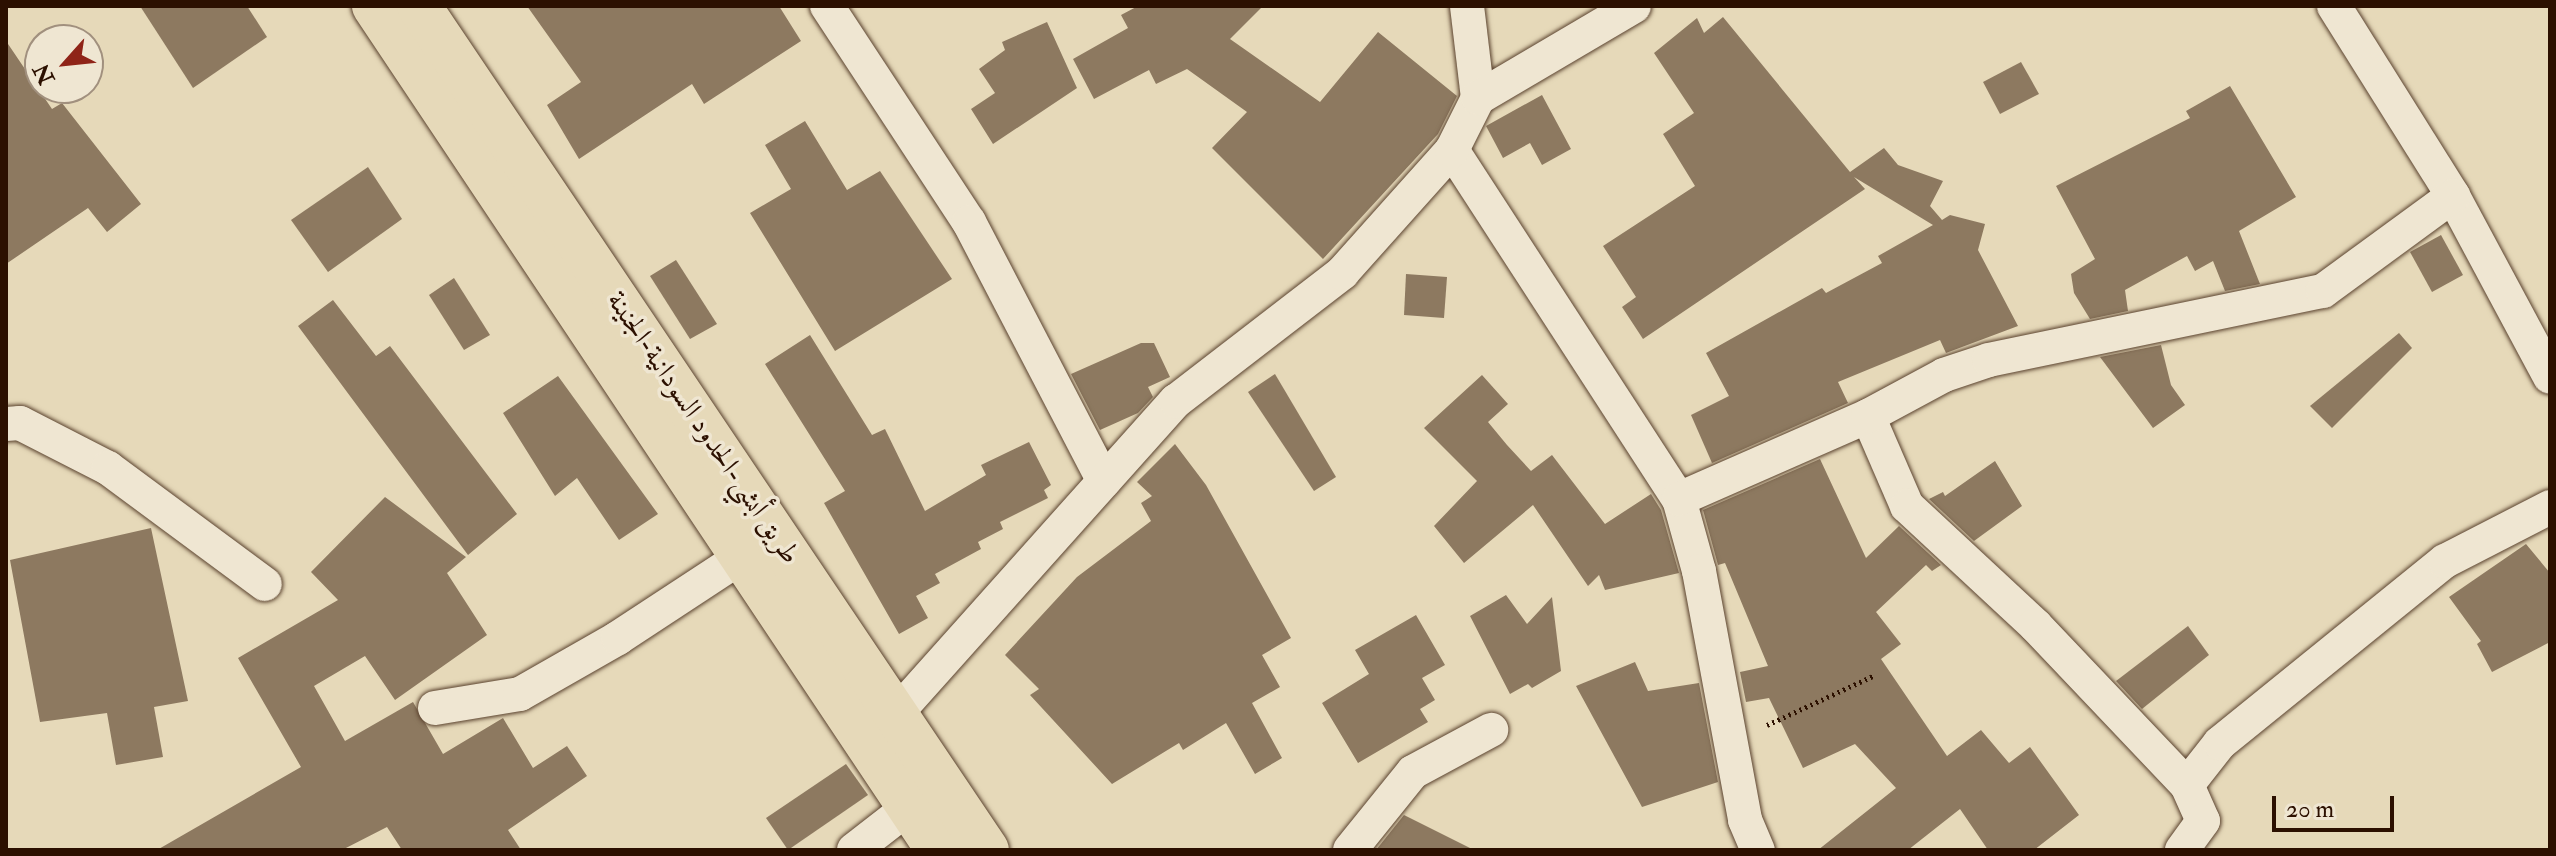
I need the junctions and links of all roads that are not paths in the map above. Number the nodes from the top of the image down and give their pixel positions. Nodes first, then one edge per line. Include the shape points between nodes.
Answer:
1 (374, 6) edge
2 (419, 6) edge
3 (827, 6) edge
4 (1467, 6) edge
5 (1634, 6) edge
6 (2334, 6) edge
7 (1478, 98) junction
8 (1452, 150) junction
9 (2453, 196) junction
10 (2550, 377) edge
11 (1868, 416) junction
12 (6, 424) edge
13 (1104, 481) junction
14 (1679, 499) junction
15 (2550, 507) edge
16 (743, 556) junction
17 (265, 584) dead end
18 (435, 708) dead end
19 (878, 728) junction
20 (1491, 730) dead end
21 (2187, 785) junction
22 (925, 794) junction
23 (854, 850) edge
24 (938, 850) edge
25 (987, 850) edge
26 (1350, 850) edge
27 (1758, 850) edge
28 (2182, 850) edge

1 - 16 highway
2 - 19 highway, طريق أبشي-الحدود السودانية-الجنينة
3 - 13 street via 969,222
4 - 7 street
5 - 7 street
6 - 9 street
7 - 8 street
8 - 13 street via 1342,273 1176,401
8 - 14 street
9 - 10 street
9 - 11 street via 2323,291 1989,360 1944,375
11 - 14 street
11 - 21 street via 1907,506 2035,625
12 - 17 street via 20,423 108,468
13 - 19 street
14 - 27 street via 1733,741 1745,820
15 - 21 street via 2445,561 2220,743
16 - 18 street via 520,694
16 - 19 highway
19 - 22 highway, طريق أبشي-الحدود السودانية-الجنينة
20 - 26 street via 1413,772
21 - 28 street via 2203,821
22 - 23 street
22 - 24 highway
22 - 25 highway, طريق أبشي-الحدود السودانية-الجنينة

